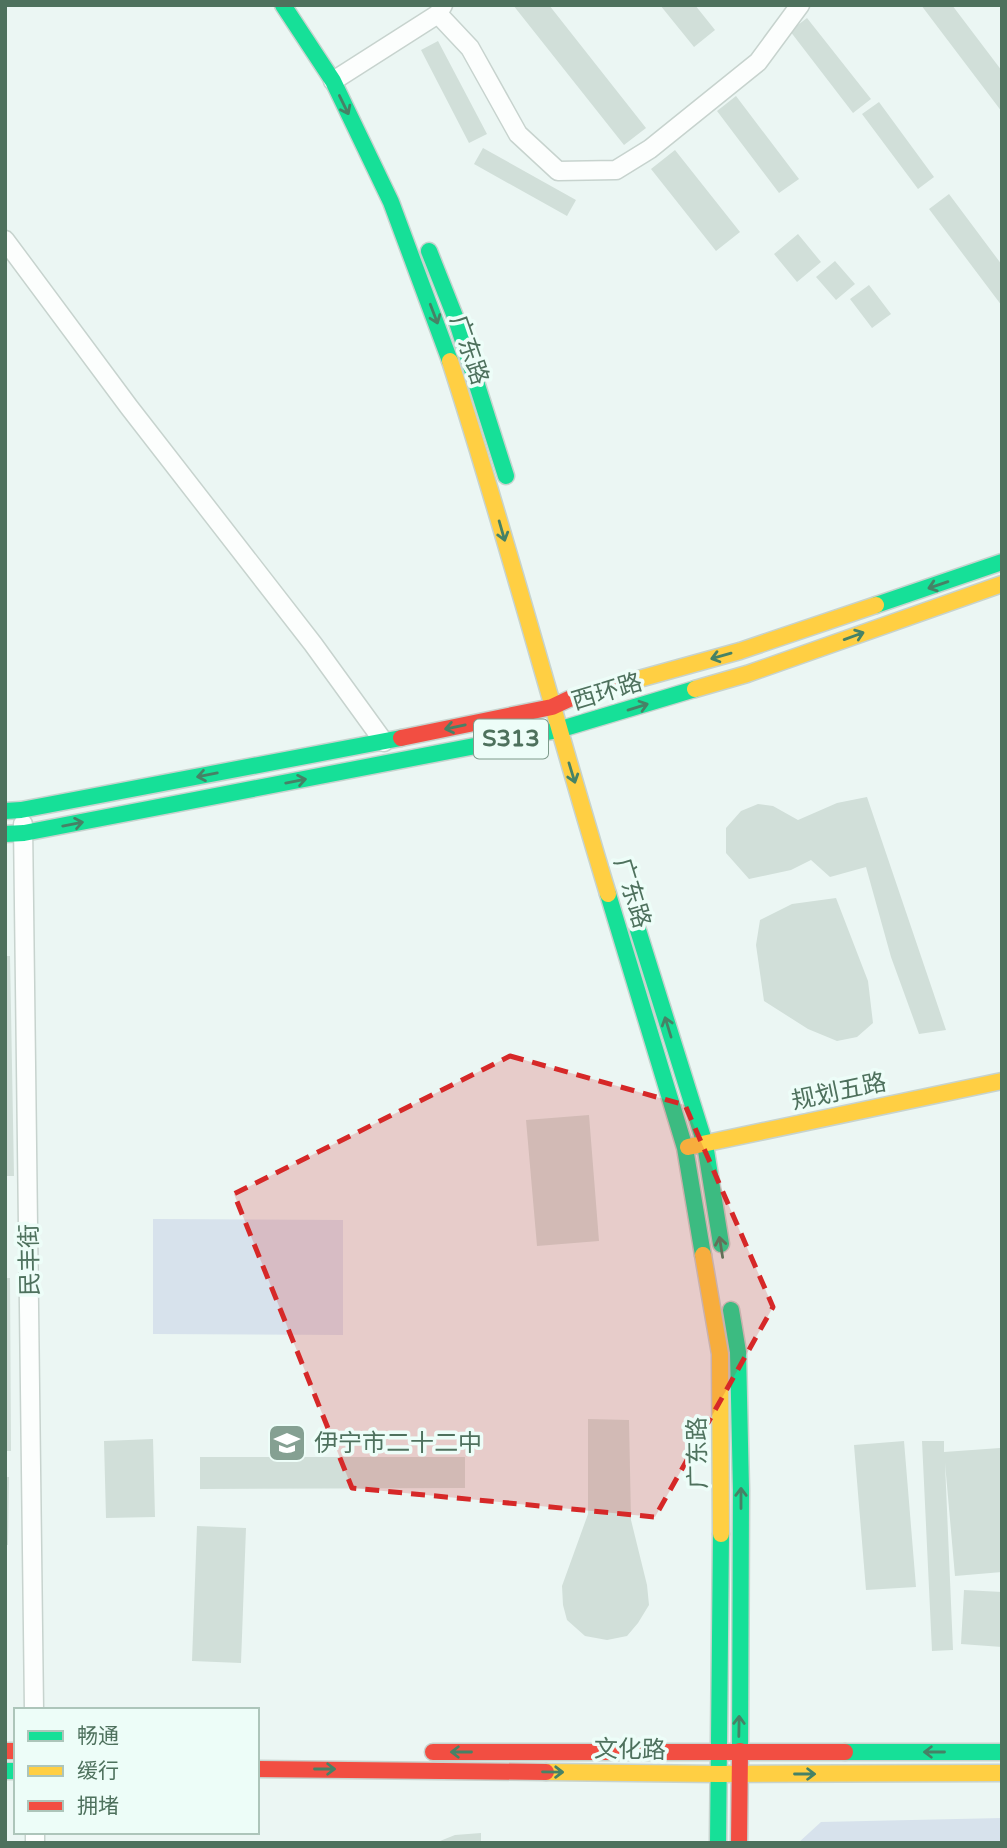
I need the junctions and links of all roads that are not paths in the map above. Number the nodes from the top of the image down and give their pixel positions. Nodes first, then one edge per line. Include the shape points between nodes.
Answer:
1 (283, 5) edge
2 (302, 5) edge
3 (800, 5) edge
4 (440, 10) edge
5 (340, 78) junction
6 (406, 197) dead end
7 (421, 234) dead end
8 (5, 240) edge
9 (510, 490) dead end
10 (1002, 562) edge
11 (1002, 584) edge
12 (567, 693) junction
13 (552, 707) junction
14 (558, 730) junction
15 (578, 732) junction
16 (384, 742) junction
17 (13, 811) edge
18 (24, 833) junction
19 (5, 834) edge
20 (632, 910) dead end
21 (1002, 1081) edge
22 (705, 1143) junction
23 (685, 1148) junction
24 (723, 1259) dead end
25 (730, 1299) dead end
26 (34, 1708) edge
27 (411, 1752) dead end
28 (719, 1752) junction
29 (738, 1752) junction
30 (1002, 1752) edge
31 (259, 1769) edge
32 (1002, 1773) edge
33 (718, 1774) junction
34 (738, 1774) junction
35 (718, 1843) edge
36 (739, 1843) edge

1 - 5 street, 广东路
2 - 5 street, 广东路
3 - 4 street via 758,62 650,149 616,170 558,171 518,134 470,48
4 - 5 street
5 - 6 street, 广东路
5 -> 13 street, 广东路 via 440,331 485,469
7 - 9 street, 广东路 via 456,319
8 - 16 street
10 -> 12 street, 西环路 / S313 via 740,651
15 -> 11 street, 西环路 / S313
12 - 13 street, 西环路 / S313
12 - 15 street
13 - 14 street, 广东路
13 -> 16 street, 西环路 / S313
14 - 15 street, 西环路 / S313
18 -> 14 street, 西环路 / S313
14 -> 23 street, 广东路
16 -> 17 street, 西环路 / S313
17 - 18 street, 民丰街
18 - 19 street, 西环路 / S313
18 - 26 street, 民丰街
22 -> 20 street, 广东路
21 - 22 street, 规划五路
22 - 23 street, 规划五路
24 -> 22 street, 广东路
23 - 28 street, 广东路 via 720,1354
29 -> 25 street, 广东路 via 741,1490 738,1352
28 -> 27 street, 文化路
28 - 29 street, 文化路
28 - 33 street, 广东路
30 -> 29 street, 文化路
29 - 34 street, 广东路
31 -> 33 street, 文化路
34 -> 32 street, 文化路
33 - 34 street, 文化路
33 - 35 street, 广东路
34 - 36 street, 广东路

